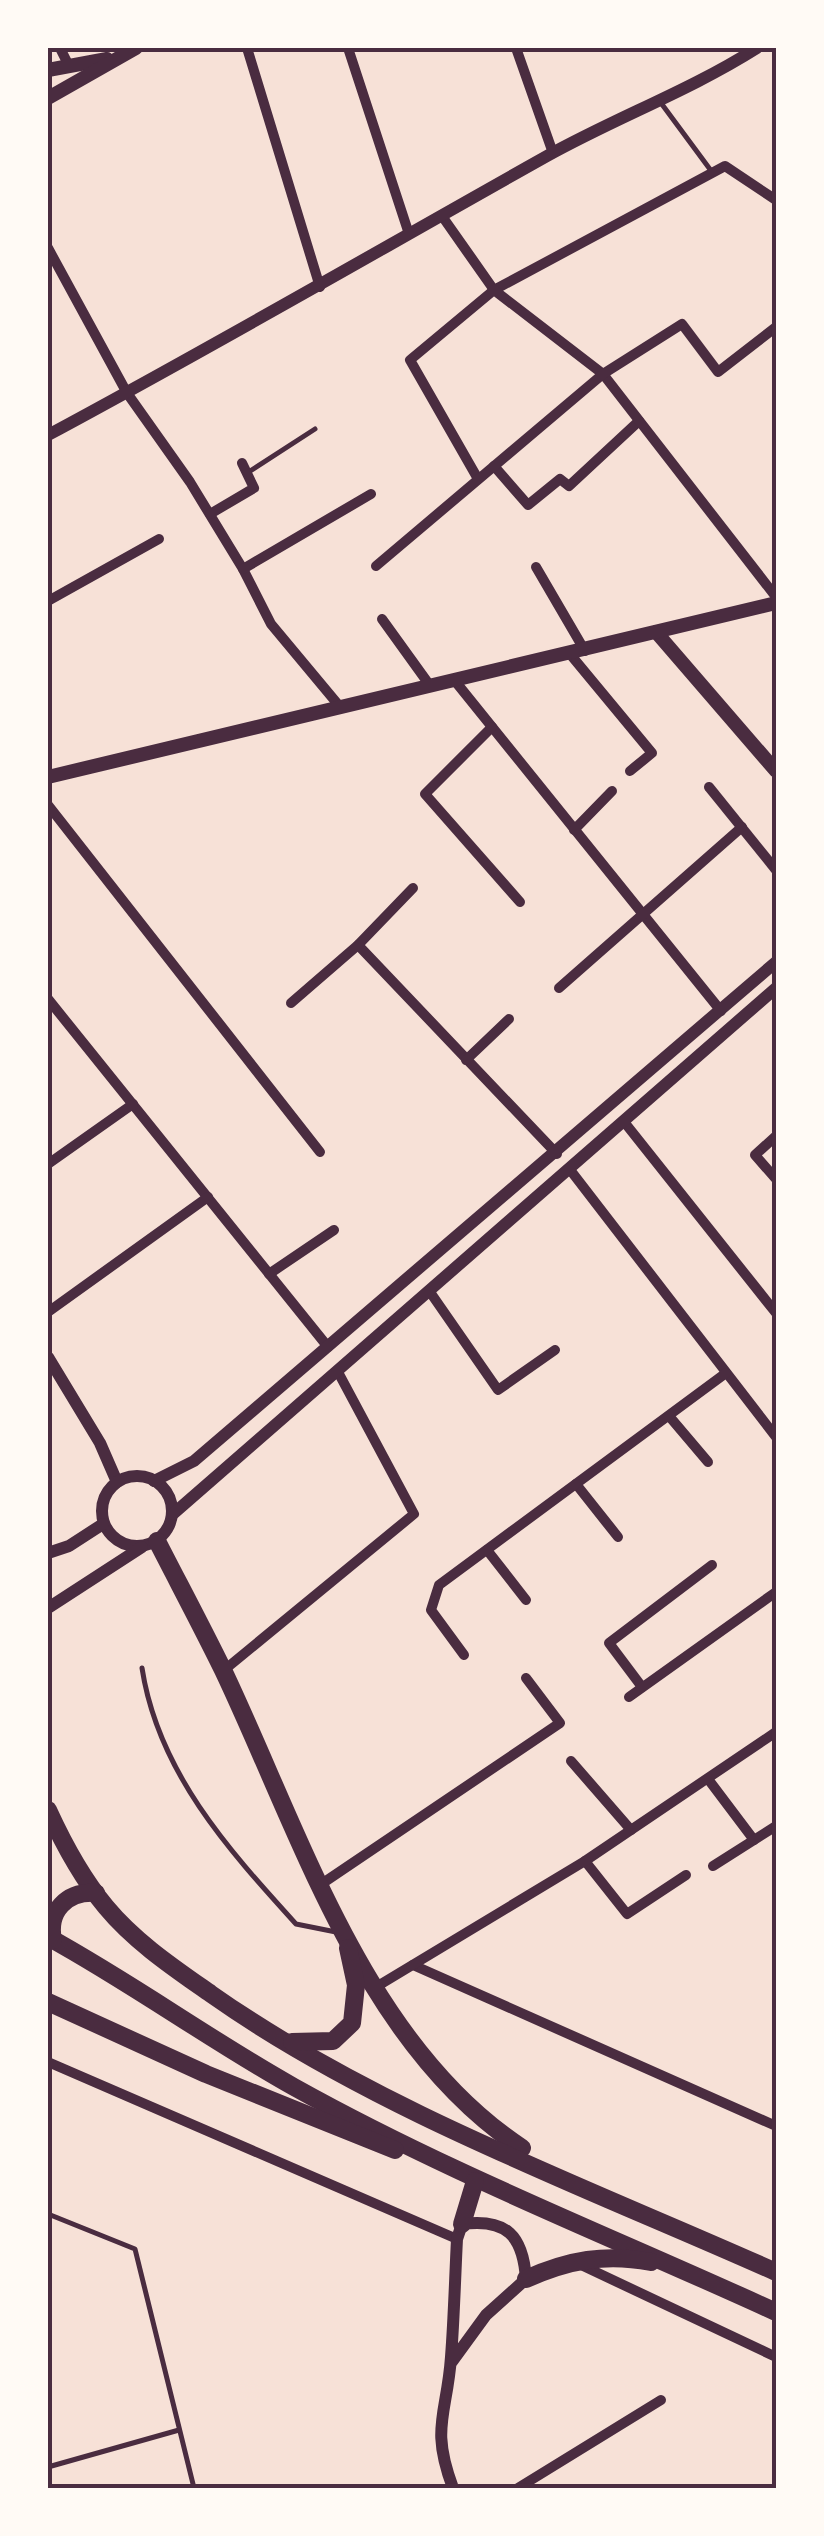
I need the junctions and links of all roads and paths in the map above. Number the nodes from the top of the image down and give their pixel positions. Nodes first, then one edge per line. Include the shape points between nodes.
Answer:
1 (60, 48) edge
2 (136, 48) edge
3 (246, 48) edge
4 (348, 48) edge
5 (516, 48) edge
6 (757, 48) edge
7 (118, 57) junction
8 (69, 66) junction
9 (48, 70) edge
10 (48, 98) edge
11 (661, 103) junction
12 (553, 153) junction
13 (712, 172) junction
14 (776, 200) edge
15 (442, 216) junction
16 (410, 234) junction
17 (48, 248) edge
18 (320, 287) junction
19 (494, 290) junction
20 (776, 327) edge
21 (603, 374) junction
22 (127, 393) junction
23 (639, 421) junction
24 (314, 429) dead end
25 (48, 435) edge
26 (494, 466) junction
27 (245, 468) joint
28 (478, 479) junction
29 (371, 494) dead end
30 (210, 514) junction
31 (159, 538) dead end
32 (376, 566) dead end
33 (243, 568) junction
34 (536, 568) dead end
35 (48, 600) edge
36 (776, 600) edge
37 (382, 618) dead end
38 (656, 632) junction
39 (578, 653) junction
40 (455, 681) junction
41 (431, 687) junction
42 (341, 708) junction
43 (492, 727) junction
44 (630, 771) dead end
45 (776, 771) edge
46 (48, 777) edge
47 (709, 786) dead end
48 (612, 791) dead end
49 (48, 805) edge
50 (742, 827) junction
51 (574, 830) junction
52 (776, 870) edge
53 (413, 888) dead end
54 (520, 902) dead end
55 (642, 916) junction
56 (358, 945) junction
57 (776, 962) edge
58 (559, 988) dead end
59 (776, 988) edge
60 (291, 1002) dead end
61 (50, 1006) edge
62 (721, 1011) junction
63 (509, 1018) dead end
64 (466, 1060) junction
65 (132, 1104) junction
66 (625, 1124) junction
67 (776, 1136) edge
68 (320, 1152) dead end
69 (557, 1154) junction
70 (48, 1164) edge
71 (571, 1171) junction
72 (776, 1178) edge
73 (208, 1197) junction
74 (502, 1200) junction
75 (517, 1216) junction
76 (334, 1230) dead end
77 (269, 1274) junction
78 (430, 1292) junction
79 (48, 1312) edge
80 (776, 1313) edge
81 (328, 1347) junction
82 (555, 1350) dead end
83 (48, 1357) edge
84 (338, 1372) junction
85 (726, 1373) junction
86 (669, 1416) junction
87 (776, 1437) edge
88 (708, 1462) dead end
89 (154, 1481) junction
90 (117, 1482) junction
91 (576, 1484) junction
92 (172, 1514) junction
93 (104, 1524) junction
94 (618, 1537) dead end
95 (150, 1544) junction
96 (487, 1550) junction
97 (48, 1553) edge
98 (712, 1566) dead end
99 (776, 1592) edge
100 (526, 1600) dead end
101 (48, 1608) edge
102 (464, 1655) dead end
103 (142, 1668) dead end
104 (223, 1671) junction
105 (526, 1678) dead end
106 (642, 1687) junction
107 (629, 1697) dead end
108 (776, 1732) edge
109 (571, 1761) dead end
110 (708, 1779) junction
111 (48, 1810) edge
112 (776, 1826) edge
113 (631, 1830) junction
114 (754, 1840) junction
115 (585, 1860) junction
116 (712, 1866) dead end
117 (686, 1875) dead end
118 (320, 1885) junction
119 (96, 1893) junction
120 (344, 1933) junction
121 (50, 1938) edge
122 (413, 1965) junction
123 (376, 1988) junction
124 (48, 2002) edge
125 (284, 2041) junction
126 (48, 2062) edge
127 (776, 2126) edge
128 (475, 2181) junction
129 (596, 2191) junction
130 (48, 2214) edge
131 (459, 2231) junction
132 (573, 2262) junction
133 (690, 2272) junction
134 (776, 2272) edge
135 (526, 2280) junction
136 (776, 2312) edge
137 (776, 2357) edge
138 (451, 2363) junction
139 (661, 2400) dead end
140 (180, 2430) junction
141 (48, 2468) edge
142 (194, 2488) edge
143 (453, 2488) edge
144 (518, 2488) edge

1 - 8 street
2 - 7 main road
3 - 18 street
4 - 16 street
5 - 12 street
6 - 11 street
7 - 8 main road
7 - 10 main road
8 - 9 main road
11 - 12 street
11 - 13 lane
12 - 15 street
13 - 14 street via 724,166
13 - 19 street
15 - 16 street
15 - 19 street
16 - 18 street
17 - 22 street
18 - 22 street
19 - 21 street
19 - 28 street via 410,360
20 - 21 street via 718,372 682,324
21 - 23 street
21 - 26 street
22 - 25 street
22 - 30 street
23 - 26 street via 569,486 560,478 528,505
23 - 36 street
24 - 27 lane
26 - 28 street
27 - 30 street via 254,488
28 - 32 street
29 - 33 street
30 - 33 street
31 - 35 street
33 - 42 street via 271,624
34 - 39 street
36 - 38 main road
37 - 41 street
38 - 39 main road
38 - 45 main road
39 - 40 main road
39 - 44 street via 652,753
40 - 41 main road
40 - 43 street
41 - 42 main road
42 - 46 main road
43 - 51 street
43 - 54 street via 425,794
47 - 50 street
48 - 51 street
49 - 68 street
50 - 52 street
50 - 55 street
51 - 55 street
53 - 56 street
55 - 58 street
55 - 62 street
56 - 60 street
56 - 64 street
57 - 62 street
59 - 66 street
61 - 65 street
62 - 69 street
63 - 64 street
64 - 69 street
65 - 70 street
65 - 73 street
66 - 71 street
66 - 80 street
67 - 72 street via 755,1155
69 - 74 street
71 - 75 street
71 - 85 street
73 - 77 street
73 - 79 street
74 - 75 street
74 - 81 street
75 - 78 street
76 - 77 street
77 - 81 street
78 - 82 street via 498,1390
78 - 84 street
81 - 89 street via 194,1461
83 - 90 street
84 - 92 street
84 - 104 street via 414,1514
85 - 86 street
85 - 87 street
86 - 88 street
86 - 91 street
89 - 90 street via 132,1476
89 - 92 street via 170,1498
90 - 93 street via 101,1508
91 - 94 street
91 - 96 street
92 - 95 street via 168,1530
93 - 95 street via 126,1546
93 - 97 street
95 - 101 street
95 - 104 highway
96 - 100 street
96 - 102 street via 439,1585 432,1610
98 - 106 street via 608,1642
99 - 106 street
103 - 120 lane via 155,1730 230,1848 296,1924
104 - 118 highway
105 - 118 street via 560,1723
106 - 107 street
108 - 110 street
109 - 113 street
110 - 113 street
110 - 114 street
111 - 119 highway
112 - 114 street
113 - 115 street
114 - 116 street
115 - 117 street via 627,1914
115 - 122 street
118 - 120 highway
119 - 121 highway via 60,1904
119 - 125 highway via 160,1958
120 - 123 highway
120 - 125 highway via 356,1985 352,2023 326,2043
121 - 128 highway via 292,2086
122 - 123 street
122 - 127 street
123 - 129 highway via 412,2044 464,2104 511,2141
124 - 128 highway via 206,2074
125 - 129 highway
126 - 131 street
128 - 131 highway
128 - 133 highway
129 - 134 highway
130 - 140 lane via 135,2249
131 - 135 street via 496,2224 515,2236
131 - 138 street
132 - 133 highway via 627,2258
132 - 135 highway
132 - 137 street
133 - 136 highway
135 - 138 street via 486,2315
138 - 143 street via 440,2439
139 - 144 street
140 - 141 lane
140 - 142 lane

